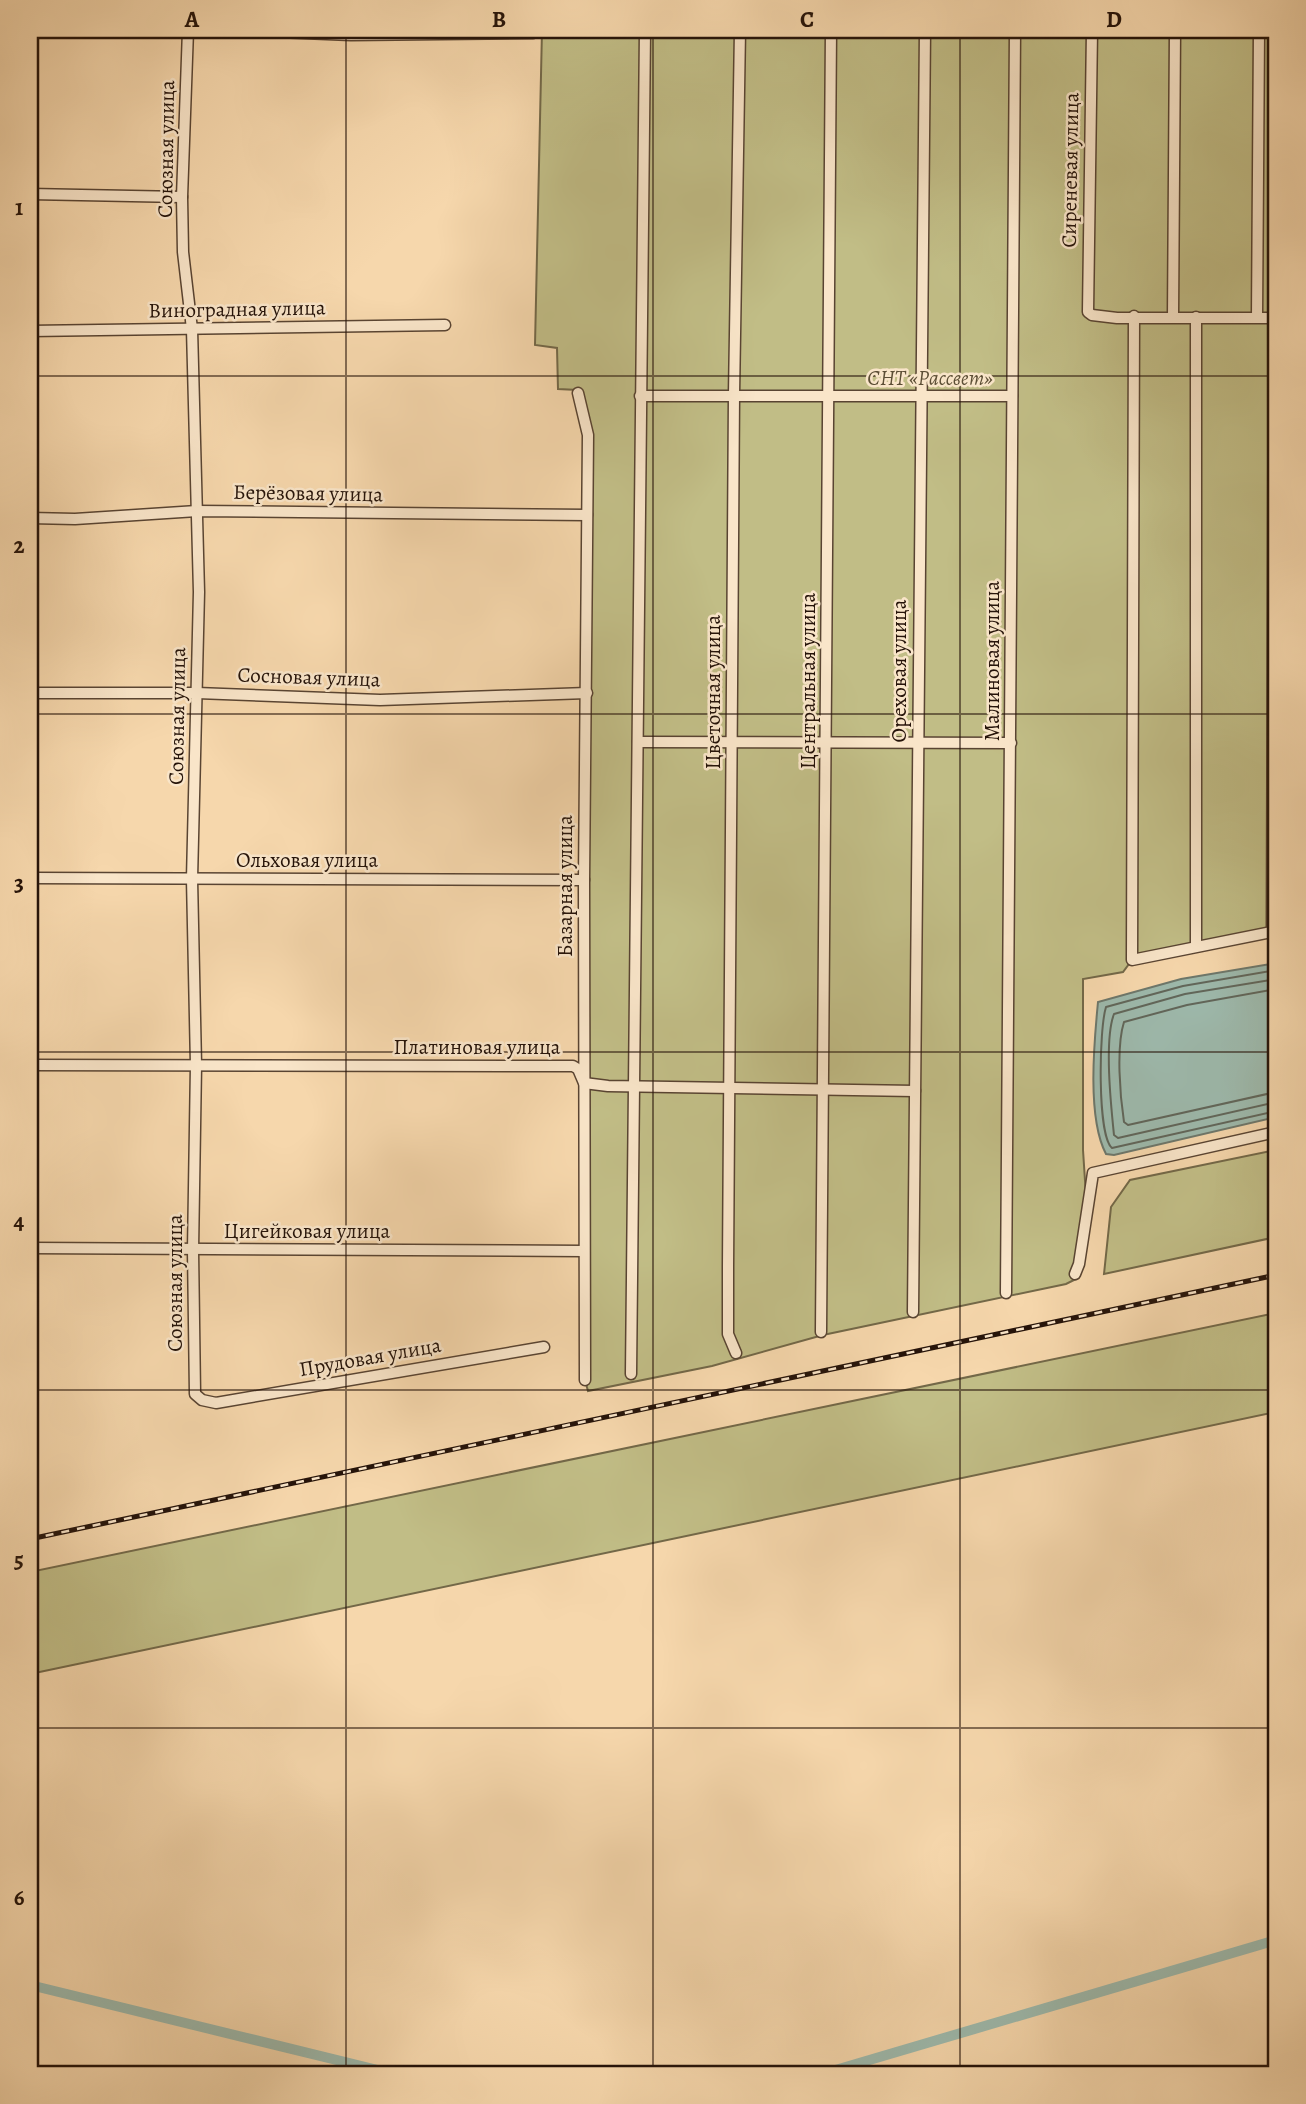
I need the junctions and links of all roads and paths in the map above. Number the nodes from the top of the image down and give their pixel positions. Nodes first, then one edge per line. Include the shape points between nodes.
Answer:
1 (188, 30) edge
2 (232, 30) edge
3 (645, 30) edge
4 (740, 30) edge
5 (831, 30) edge
6 (925, 30) edge
7 (1016, 30) edge
8 (1092, 30) edge
9 (1175, 30) edge
10 (1259, 30) edge
11 (536, 32) edge
12 (30, 194) edge
13 (182, 197) junction
14 (1134, 316) junction
15 (1173, 317) junction
16 (1196, 317) junction
17 (1257, 317) junction
18 (1275, 318) edge
19 (444, 325) dead end
20 (192, 329) junction
21 (30, 331) edge
22 (578, 393) dead end
23 (734, 395) junction
24 (640, 396) junction
25 (829, 396) junction
26 (1012, 396) junction
27 (921, 397) junction
28 (197, 511) junction
29 (587, 515) junction
30 (30, 518) edge
31 (587, 692) junction
32 (30, 693) edge
33 (197, 693) junction
34 (826, 741) junction
35 (918, 741) junction
36 (638, 742) junction
37 (731, 742) junction
38 (1011, 743) junction
39 (30, 878) edge
40 (192, 879) junction
41 (584, 880) junction
42 (1274, 932) edge
43 (1196, 946) junction
44 (30, 1065) edge
45 (196, 1065) junction
46 (584, 1083) junction
47 (635, 1087) junction
48 (823, 1089) junction
49 (729, 1090) junction
50 (915, 1091) junction
51 (1276, 1132) edge
52 (30, 1248) edge
53 (193, 1250) junction
54 (584, 1251) junction
55 (1075, 1274) dead end
56 (1006, 1293) dead end
57 (913, 1312) dead end
58 (821, 1332) dead end
59 (544, 1347) dead end
60 (736, 1353) dead end
61 (631, 1374) dead end
62 (585, 1380) dead end
63 (202, 1401) joint

1 - 13 street, Союзная улица
2 - 11 street via 351,35
3 - 24 street
4 - 23 street, Цветочная улица
5 - 25 street, Центральная улица
6 - 27 street, Ореховая улица
7 - 26 street, Малиновая улица
8 - 14 street, Сиреневая улица via 1088,312 1099,317
9 - 15 street
10 - 17 street
12 - 13 street
13 - 20 street, Союзная улица
14 - 15 street
14 - 43 street via 1132,960
15 - 16 street
16 - 17 street
16 - 43 street
17 - 18 street
18 - 42 street
19 - 20 street, Виноградная улица
20 - 21 street, Виноградная улица
20 - 28 street, Союзная улица
22 - 29 street, Базарная улица via 588,435
23 - 24 street
23 - 25 street
23 - 37 street, Цветочная улица
24 - 36 street
25 - 27 street
25 - 34 street, Центральная улица
26 - 27 street
26 - 38 street, Малиновая улица
27 - 35 street, Ореховая улица
28 - 29 street, Берёзовая улица
28 - 30 street, Берёзовая улица
28 - 33 street, Союзная улица
29 - 31 street, Базарная улица
31 - 33 street, Сосновая улица via 380,699
31 - 41 street, Базарная улица
32 - 33 street, Сосновая улица
33 - 40 street, Союзная улица
34 - 35 street
34 - 37 street
34 - 48 street, Центральная улица
35 - 38 street
35 - 50 street, Ореховая улица
36 - 37 street
36 - 47 street
37 - 49 street, Цветочная улица
38 - 56 street, Малиновая улица
39 - 40 street, Ольховая улица
40 - 41 street, Ольховая улица
40 - 45 street, Союзная улица
41 - 46 street, Базарная улица
42 - 43 street
44 - 45 street, Платиновая улица
45 - 46 street, Платиновая улица via 572,1066
45 - 53 street, Союзная улица
46 - 47 street, Платиновая улица
46 - 54 street, Базарная улица
47 - 49 street, Платиновая улица
47 - 61 street
48 - 49 street, Платиновая улица
48 - 50 street, Платиновая улица
48 - 58 street, Центральная улица
49 - 60 street, Цветочная улица via 728,1334
50 - 57 street, Ореховая улица
51 - 55 street via 1093,1173
52 - 53 street, Цигейковая улица
53 - 54 street, Цигейковая улица
53 - 63 street, Союзная улица via 195,1394
54 - 62 street, Базарная улица
59 - 63 street, Прудовая улица via 216,1403

